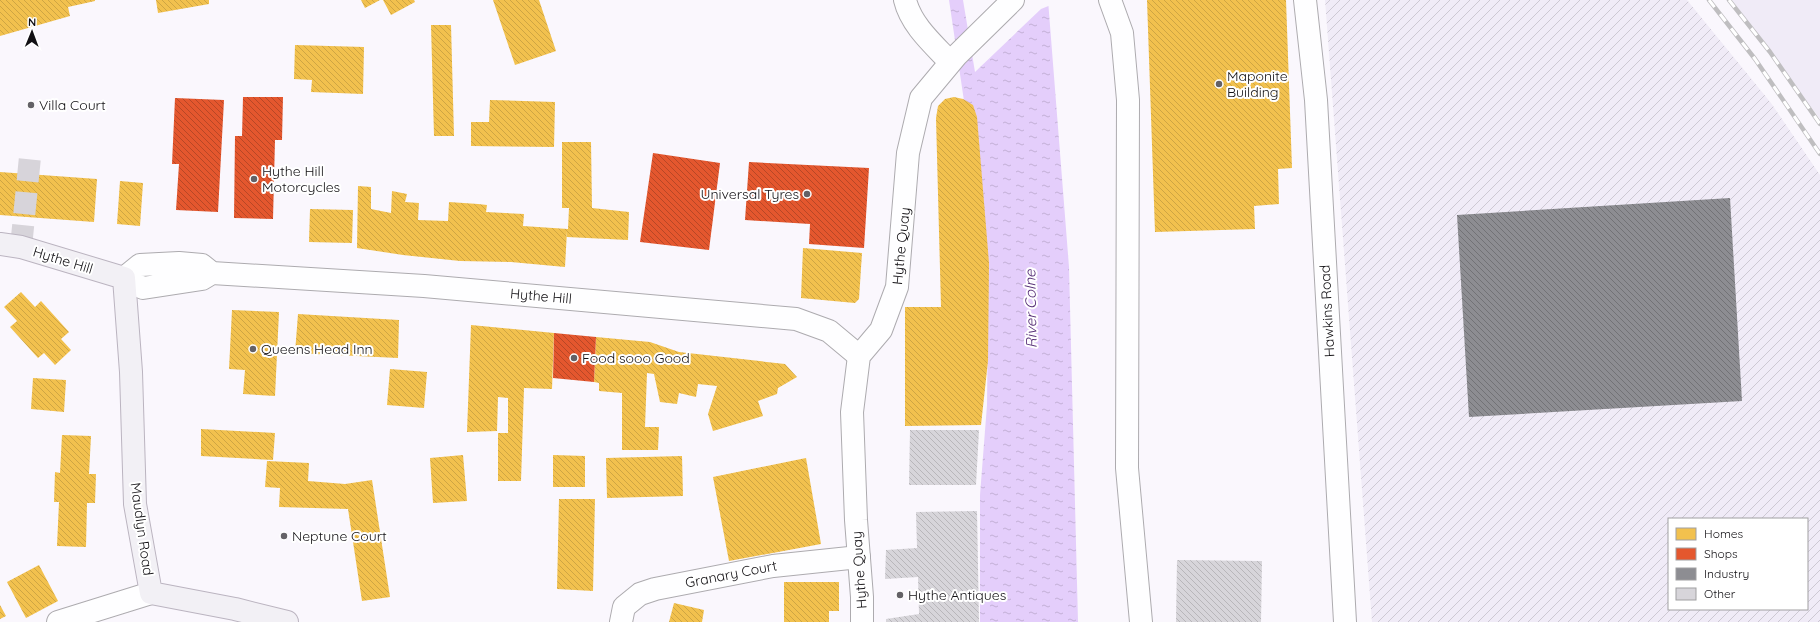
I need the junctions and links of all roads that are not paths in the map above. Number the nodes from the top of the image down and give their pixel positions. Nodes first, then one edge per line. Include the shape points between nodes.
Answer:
1 (905, 0) edge
2 (1013, 0) edge
3 (1110, 0) edge
4 (1305, 0) edge
5 (953, 59) junction
6 (0, 244) edge
7 (124, 278) junction
8 (859, 356) junction
9 (859, 557) junction
10 (151, 593) junction
11 (58, 622) edge
12 (287, 622) edge
13 (621, 622) edge
14 (862, 622) edge
15 (1141, 622) edge
16 (1345, 622) edge

1 - 5 street via 907,9 926,38
2 - 5 street, Hythe Quay
3 - 15 street via 1122,34 1128,100 1127,468
4 - 16 street, Hawkins Road via 1316,100
5 - 8 street, Hythe Quay via 921,98 908,153 897,287 881,330
6 - 7 main road, Hythe Hill via 21,247
7 - 8 street, Hythe Hill via 143,288 202,279 212,272 424,286 796,319 828,331
7 - 10 main road, Maudlyn Road via 131,372 135,504
8 - 9 street, Hythe Quay via 852,412
9 - 13 street, Granary Court via 773,566 655,589 640,594 624,607
9 - 14 street, Hythe Quay
10 - 11 street
10 - 12 main road, Maudlyn Road

